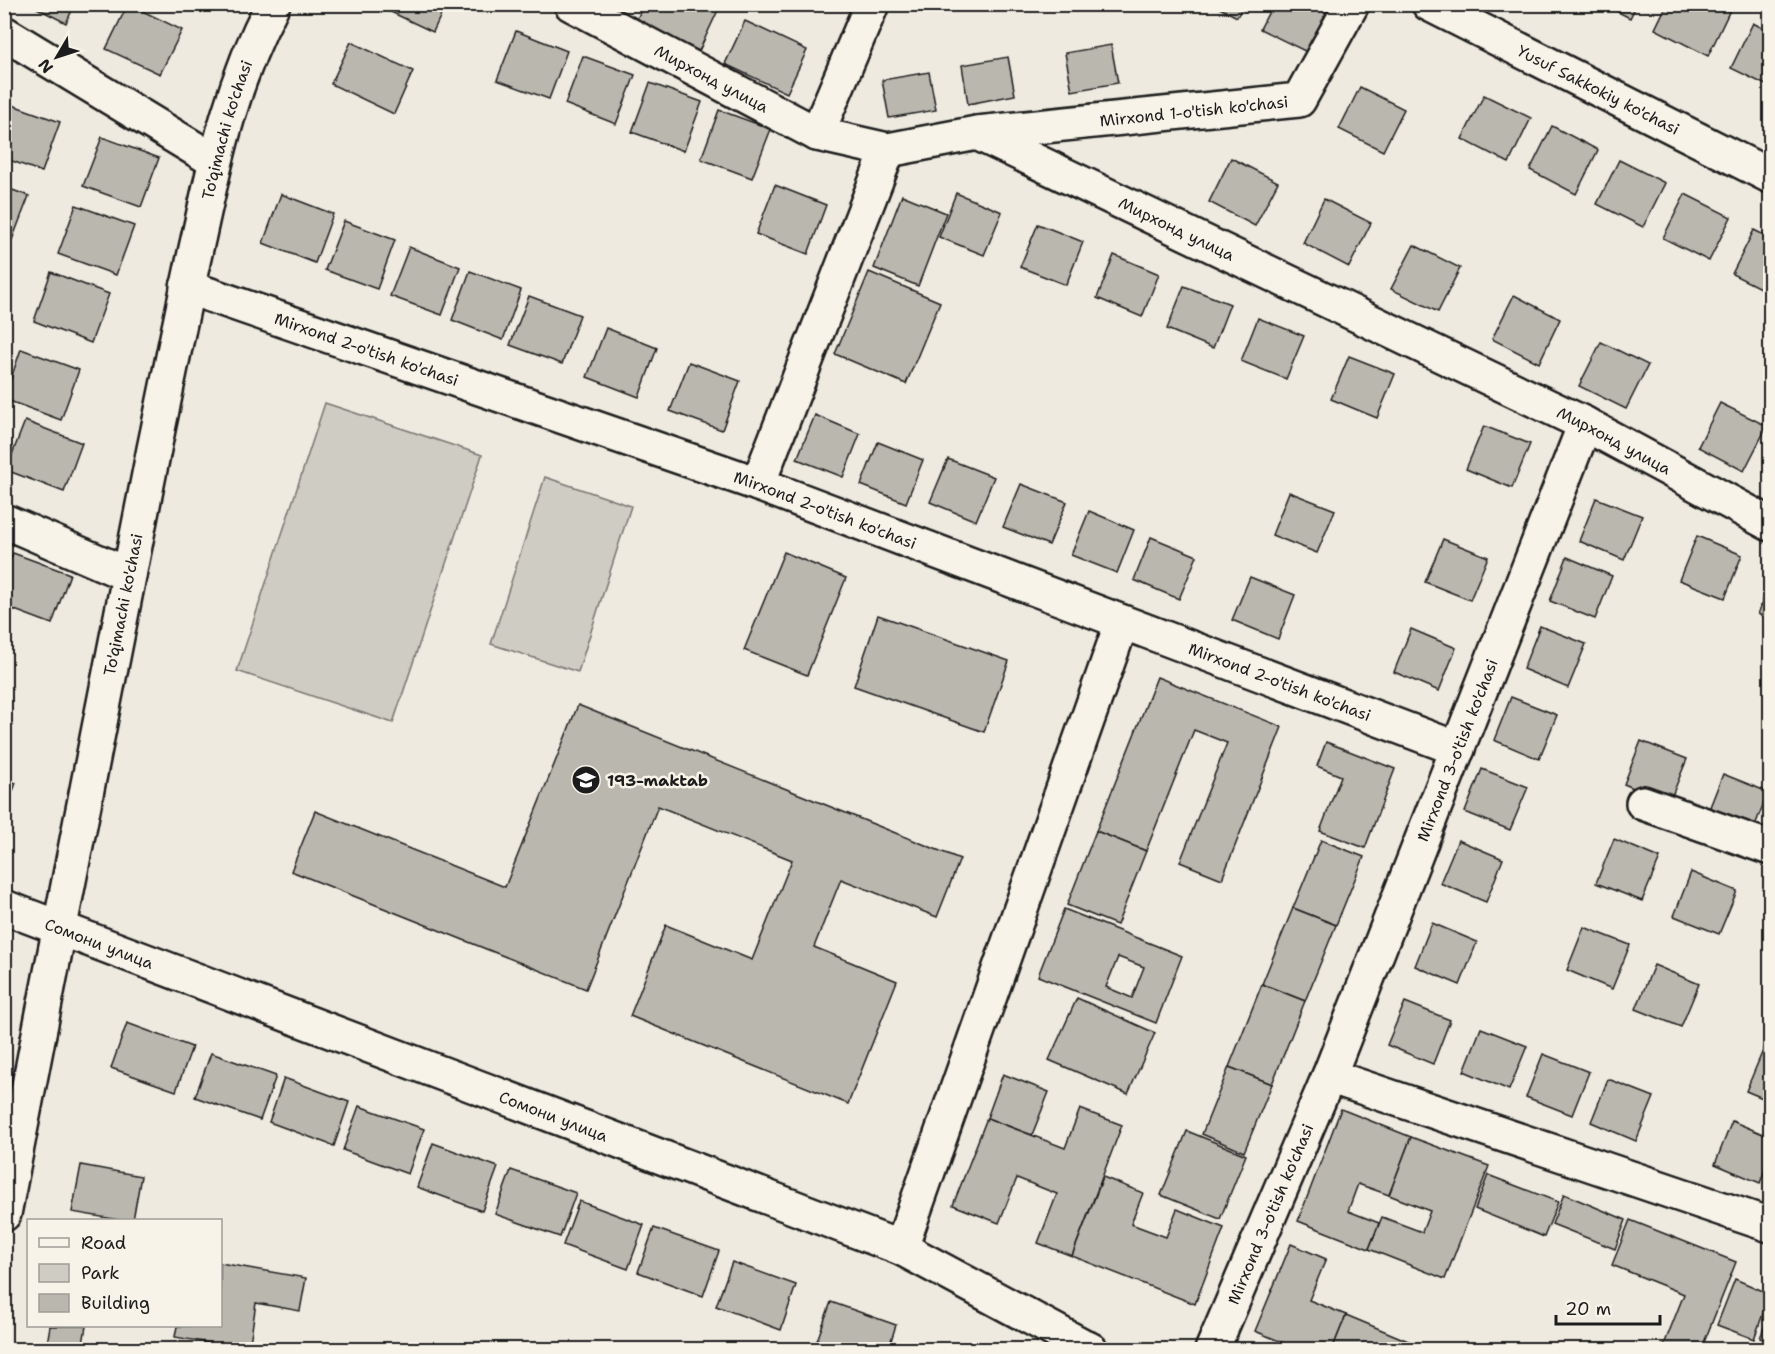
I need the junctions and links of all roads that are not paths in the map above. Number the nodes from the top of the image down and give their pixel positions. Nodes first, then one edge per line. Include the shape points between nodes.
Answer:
1 (273, 4) edge
2 (571, 4) edge
3 (872, 4) edge
4 (1352, 4) edge
5 (1429, 4) edge
6 (4, 33) edge
7 (978, 133) junction
8 (817, 134) junction
9 (888, 150) junction
10 (215, 161) junction
11 (1770, 176) edge
12 (187, 288) junction
13 (1586, 424) junction
14 (758, 484) junction
15 (4, 521) edge
16 (1770, 524) edge
17 (129, 575) junction
18 (1122, 622) junction
19 (1458, 749) junction
20 (1643, 802) dead end
21 (1770, 848) edge
22 (4, 907) edge
23 (60, 928) junction
24 (1329, 1077) junction
25 (4, 1214) edge
26 (1770, 1225) edge
27 (901, 1248) junction
28 (1091, 1350) edge
29 (1212, 1350) edge

1 - 10 street, To'qimachi ko'chasi via 241,74
2 - 8 street, Мирхонд улица
3 - 8 street
4 - 7 street, Mirxond 1-o'tish ko'chasi via 1299,100
5 - 11 street, Yusuf Sakkokiy ko'chasi
6 - 10 street
7 - 9 street, Мирхонд улица
7 - 13 street, Мирхонд улица
8 - 9 street, Мирхонд улица
9 - 14 street
10 - 12 street, To'qimachi ko'chasi
12 - 14 street, Mirxond 2-o'tish ko'chasi
12 - 17 street, To'qimachi ko'chasi
13 - 16 street, Мирхонд улица
13 - 19 street, Mirxond 3-o'tish ko'chasi
14 - 18 street, Mirxond 2-o'tish ko'chasi
15 - 17 street
17 - 23 street, To'qimachi ko'chasi
18 - 19 street, Mirxond 2-o'tish ko'chasi
18 - 27 street
19 - 24 street, Mirxond 3-o'tish ko'chasi
20 - 21 street
22 - 23 street, Сомони улица
23 - 25 street, To'qimachi ko'chasi
23 - 27 street, Сомони улица
24 - 26 street
24 - 29 street, Mirxond 3-o'tish ko'chasi
27 - 28 street, Сомони улица

